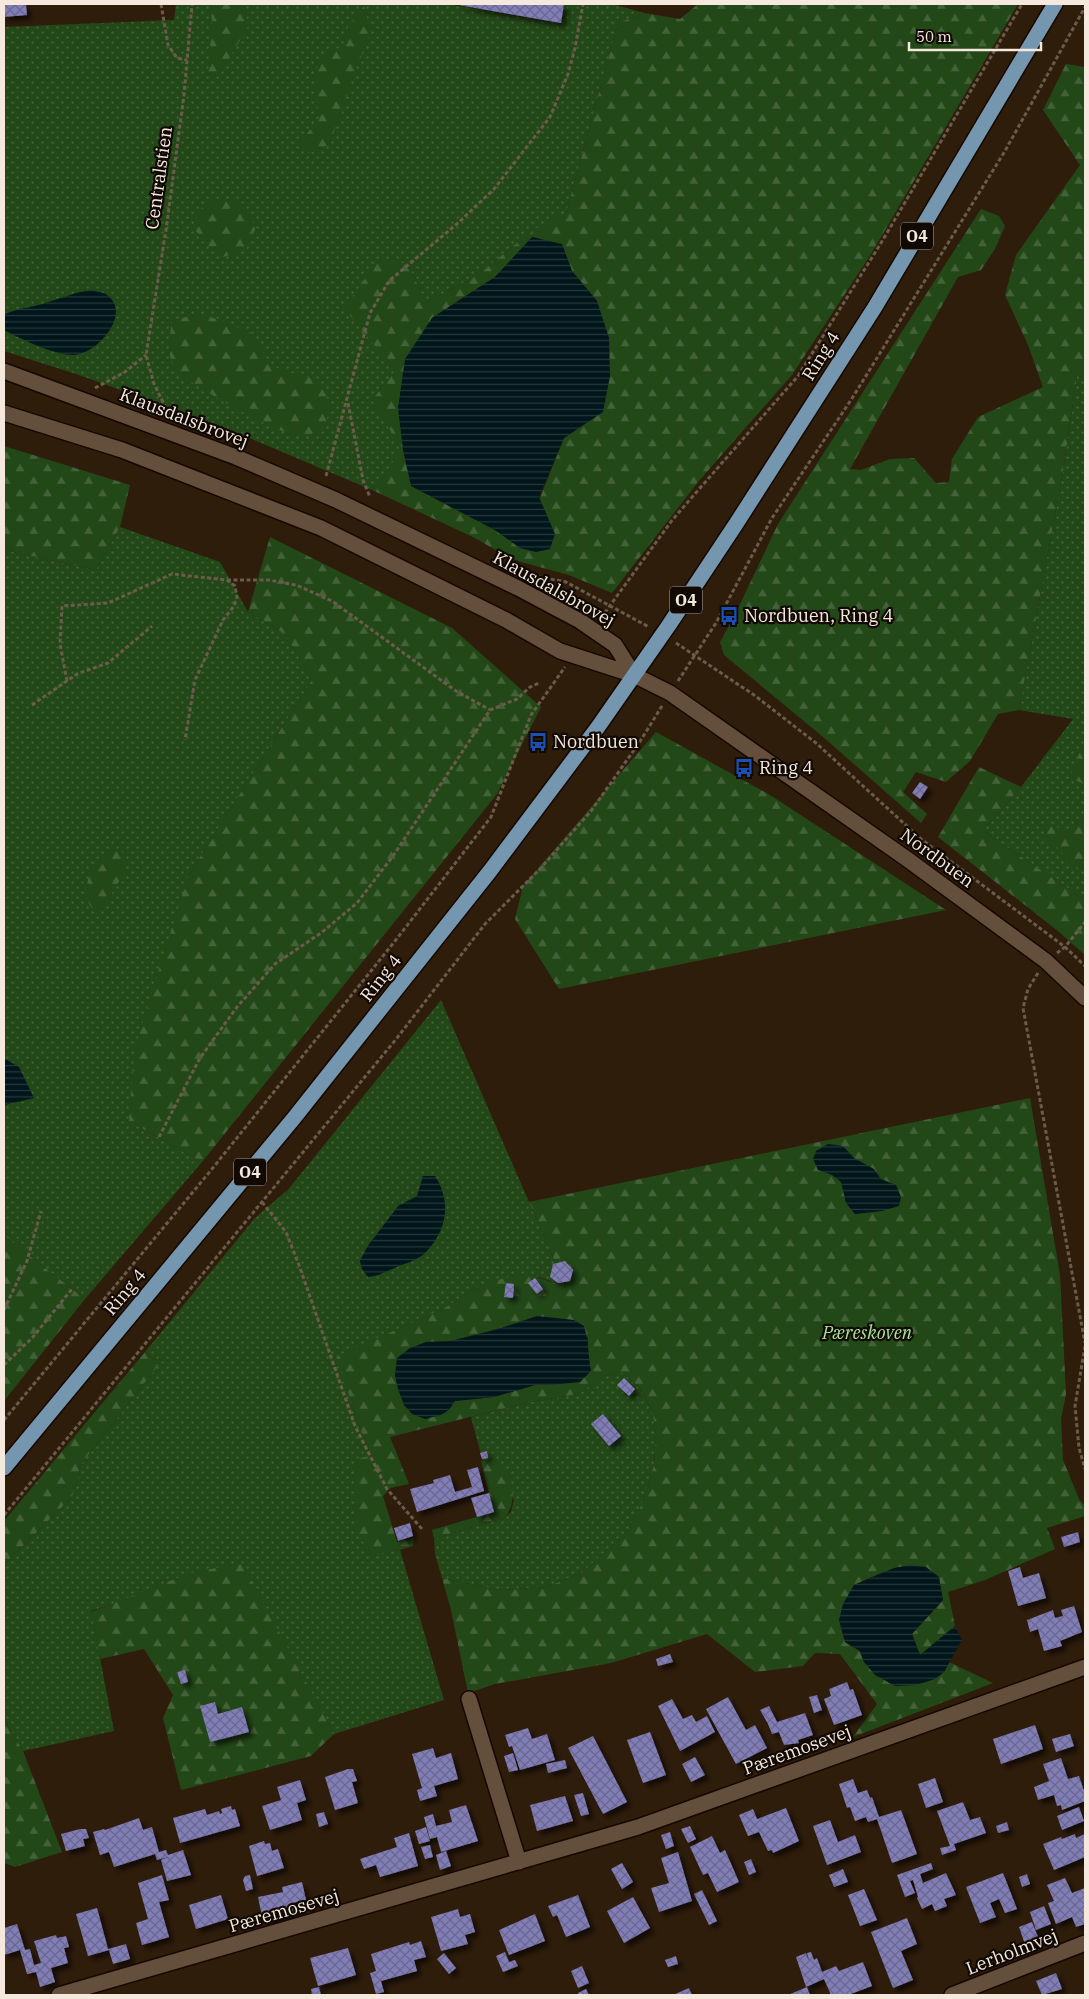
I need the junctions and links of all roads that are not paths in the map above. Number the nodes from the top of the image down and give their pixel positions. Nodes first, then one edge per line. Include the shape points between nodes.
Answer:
1 (1055, 4) edge
2 (4, 371) edge
3 (4, 413) edge
4 (634, 675) junction
5 (1085, 998) edge
6 (4, 1468) edge
7 (1085, 1667) edge
8 (469, 1700) dead end
9 (519, 1862) junction
10 (1085, 1943) edge
11 (59, 1995) edge
12 (952, 1995) edge

1 - 4 main road, Ring 4 / O4 via 864,324 741,517
2 - 4 street, Klausdalsbrovej via 236,457 336,500 580,621 615,645
3 - 4 street via 122,450 321,528 506,620 560,651
4 - 5 street, Nordbuen via 690,707 907,859 1046,961
4 - 6 main road, Ring 4 / O4 via 490,871 300,1110
7 - 9 street, Pæremosevej via 638,1827
8 - 9 street
9 - 11 street, Pæremosevej
10 - 12 street, Lerholmvej

